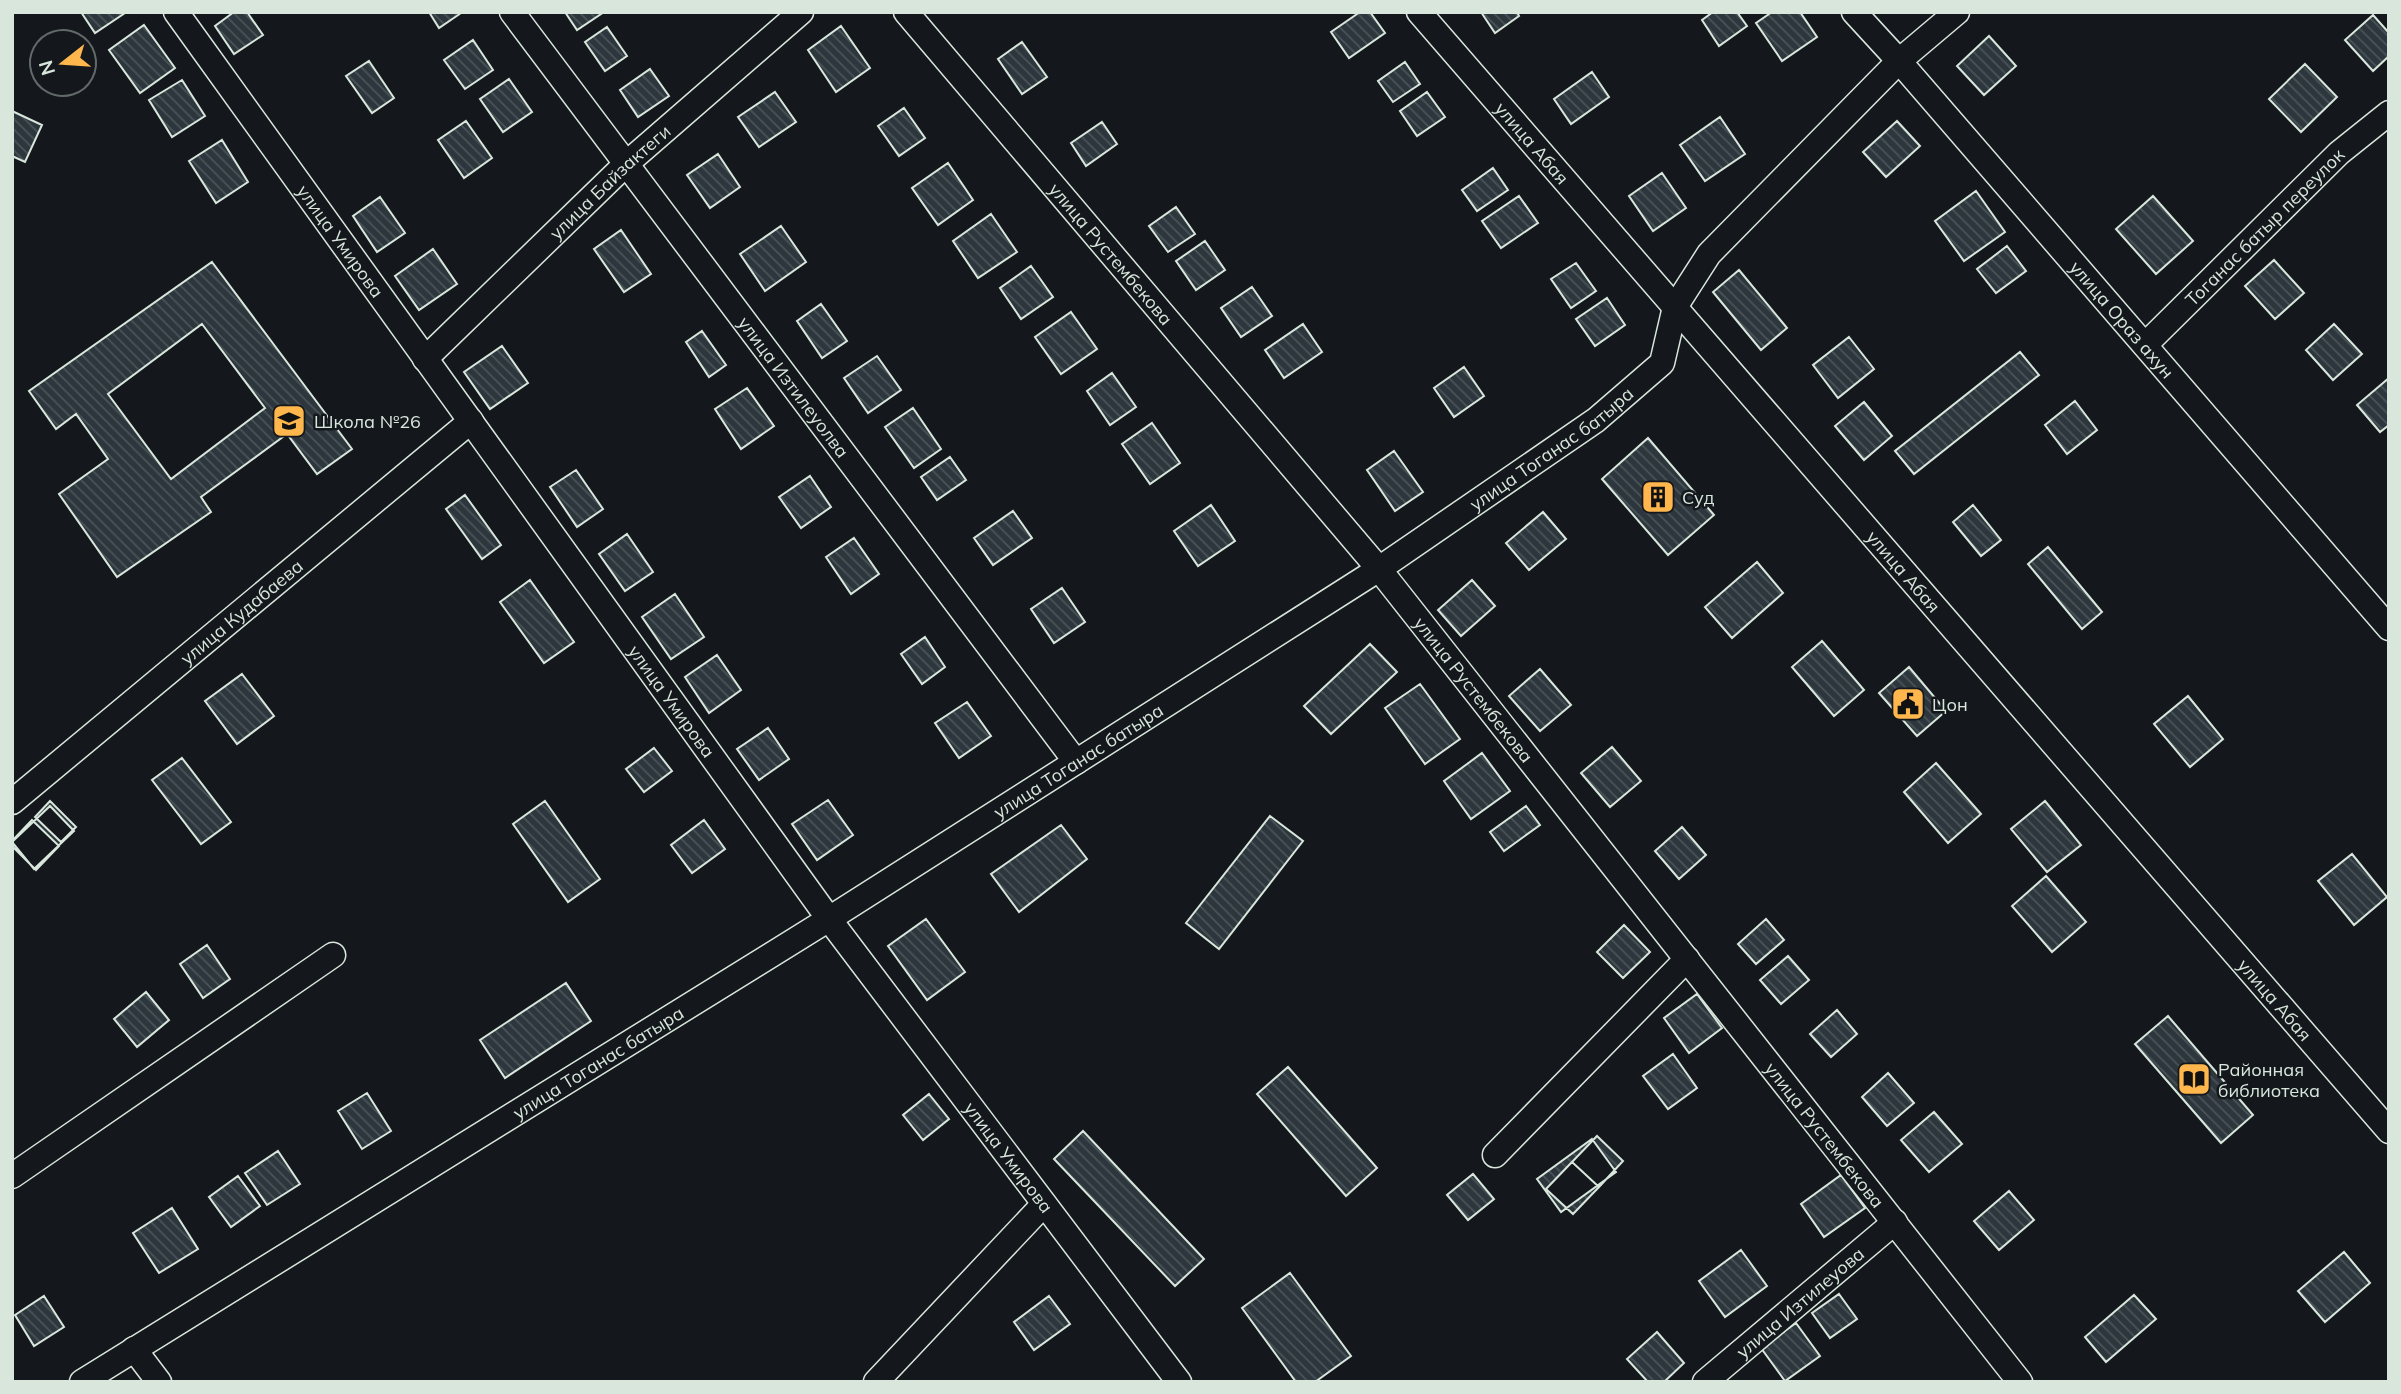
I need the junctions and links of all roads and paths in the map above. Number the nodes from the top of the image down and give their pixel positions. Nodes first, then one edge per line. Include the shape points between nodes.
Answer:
1 (176, 12) edge
2 (512, 12) edge
3 (801, 12) edge
4 (906, 12) edge
5 (1419, 12) edge
6 (1854, 12) edge
7 (1957, 12) edge
8 (1899, 61) junction
9 (2389, 113) edge
10 (626, 164) junction
11 (1675, 307) junction
12 (2145, 345) junction
13 (425, 359) junction
14 (471, 421) junction
15 (1379, 569) junction
16 (2389, 628) edge
17 (1076, 762) junction
18 (12, 802) edge
19 (829, 919) junction
20 (332, 955) dead end
21 (1687, 959) junction
22 (2389, 1131) edge
23 (1495, 1155) dead end
24 (12, 1176) edge
25 (1044, 1204) junction
26 (1895, 1222) junction
27 (134, 1349) junction
28 (82, 1382) edge
29 (159, 1382) edge
30 (876, 1382) edge
31 (1179, 1382) edge
32 (1705, 1382) edge
33 (2020, 1382) edge

1 - 13 street, улица Умирова
2 - 10 street, улица Изтилеуолва
3 - 10 street, улица Байзактеги
4 - 15 street, улица Рустембекова
5 - 11 street, улица Абая
6 - 8 street, улица Ораз ахун
7 - 8 street, улица Тоганас батыра
8 - 11 street, улица Тоганас батыра via 1709,254
8 - 12 street, улица Ораз ахун
9 - 12 street, Тоганас батыр переулок via 2339,153
10 - 13 street, улица Байзактеги
10 - 17 street, улица Изтилеуолва
11 - 15 street, улица Тоганас батыра via 1662,363 1596,420
11 - 22 street, улица Абая
12 - 16 street, улица Ораз ахун
13 - 14 street, улица Умирова
14 - 18 street, улица Кудабаева
14 - 19 street, улица Умирова
15 - 17 street, улица Тоганас батыра
15 - 21 street, улица Рустембекова
17 - 19 street, улица Тоганас батыра
19 - 25 street, улица Умирова
19 - 27 street, улица Тоганас батыра
20 - 24 street
21 - 23 street
21 - 26 street, улица Рустембекова
25 - 30 street
25 - 31 street, улица Умирова
26 - 32 street, улица Изтилеуова
26 - 33 street, улица Рустембекова
27 - 28 street, улица Тоганас батыра
27 - 29 street

